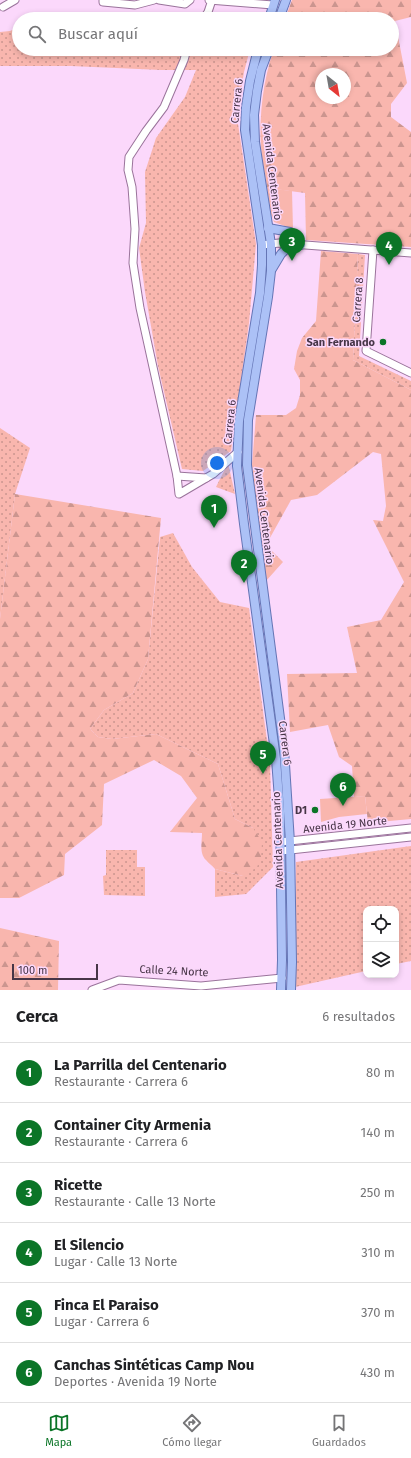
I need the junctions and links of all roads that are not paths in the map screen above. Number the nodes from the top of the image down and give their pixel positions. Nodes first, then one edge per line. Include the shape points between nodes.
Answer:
1 (15, 0) edge
2 (103, 0) edge
3 (154, 0) edge
4 (159, 0) edge
5 (190, 0) edge
6 (211, 0) edge
7 (219, 0) edge
8 (286, 0) edge
9 (274, 2) edge
10 (3, 8) dead end
11 (208, 12) edge
12 (271, 12) edge
13 (282, 12) edge
14 (185, 56) edge
15 (256, 56) edge
16 (266, 56) edge
17 (268, 228) junction
18 (271, 244) junction
19 (291, 244) junction
20 (262, 245) junction
21 (300, 245) junction
22 (373, 250) junction
23 (411, 253) edge
24 (271, 271) junction
25 (411, 373) edge
26 (238, 452) junction
27 (177, 476) junction
28 (206, 478) junction
29 (411, 828) edge
30 (411, 837) edge
31 (290, 846) junction
32 (280, 847) junction
33 (282, 978) junction
34 (92, 990) edge
35 (281, 990) edge
36 (290, 990) edge

1 - 10 street
2 - 3 street via 135,5
4 - 5 street via 185,4
6 - 7 street
6 - 11 street
7 - 9 street
8 - 13 main road
9 - 12 main road
14 - 27 street via 164,107 129,157 128,170 135,229 133,262 140,308
15 - 20 main road, Carrera 6 via 246,107 246,130
16 - 17 main road, Avenida Centenario via 261,70 254,115 255,142
17 - 18 main road, Avenida Centenario
17 - 21 main road via 290,232 296,236
18 - 19 street
18 - 20 street
18 - 24 main road, Avenida Centenario
19 - 21 street
19 - 24 main road
20 - 26 main road, Carrera 6 via 260,294 239,421
21 - 22 street
22 - 23 street
22 - 25 street, Carrera 8 via 366,351
24 - 31 main road, Avenida Centenario via 248,420 247,465 284,749
26 - 28 street
26 - 32 main road, Carrera 6 via 244,524 276,759
27 - 28 street
27 - 28 street via 180,494
29 - 31 street, Avenida 19 Norte
30 - 31 street, Avenida 19 Norte
31 - 32 street, Avenida 19 Norte
31 - 36 main road, Avenida Centenario
32 - 33 main road, Carrera 6
33 - 34 street, Calle 24 Norte via 201,986 119,980
33 - 35 main road, Carrera 6

